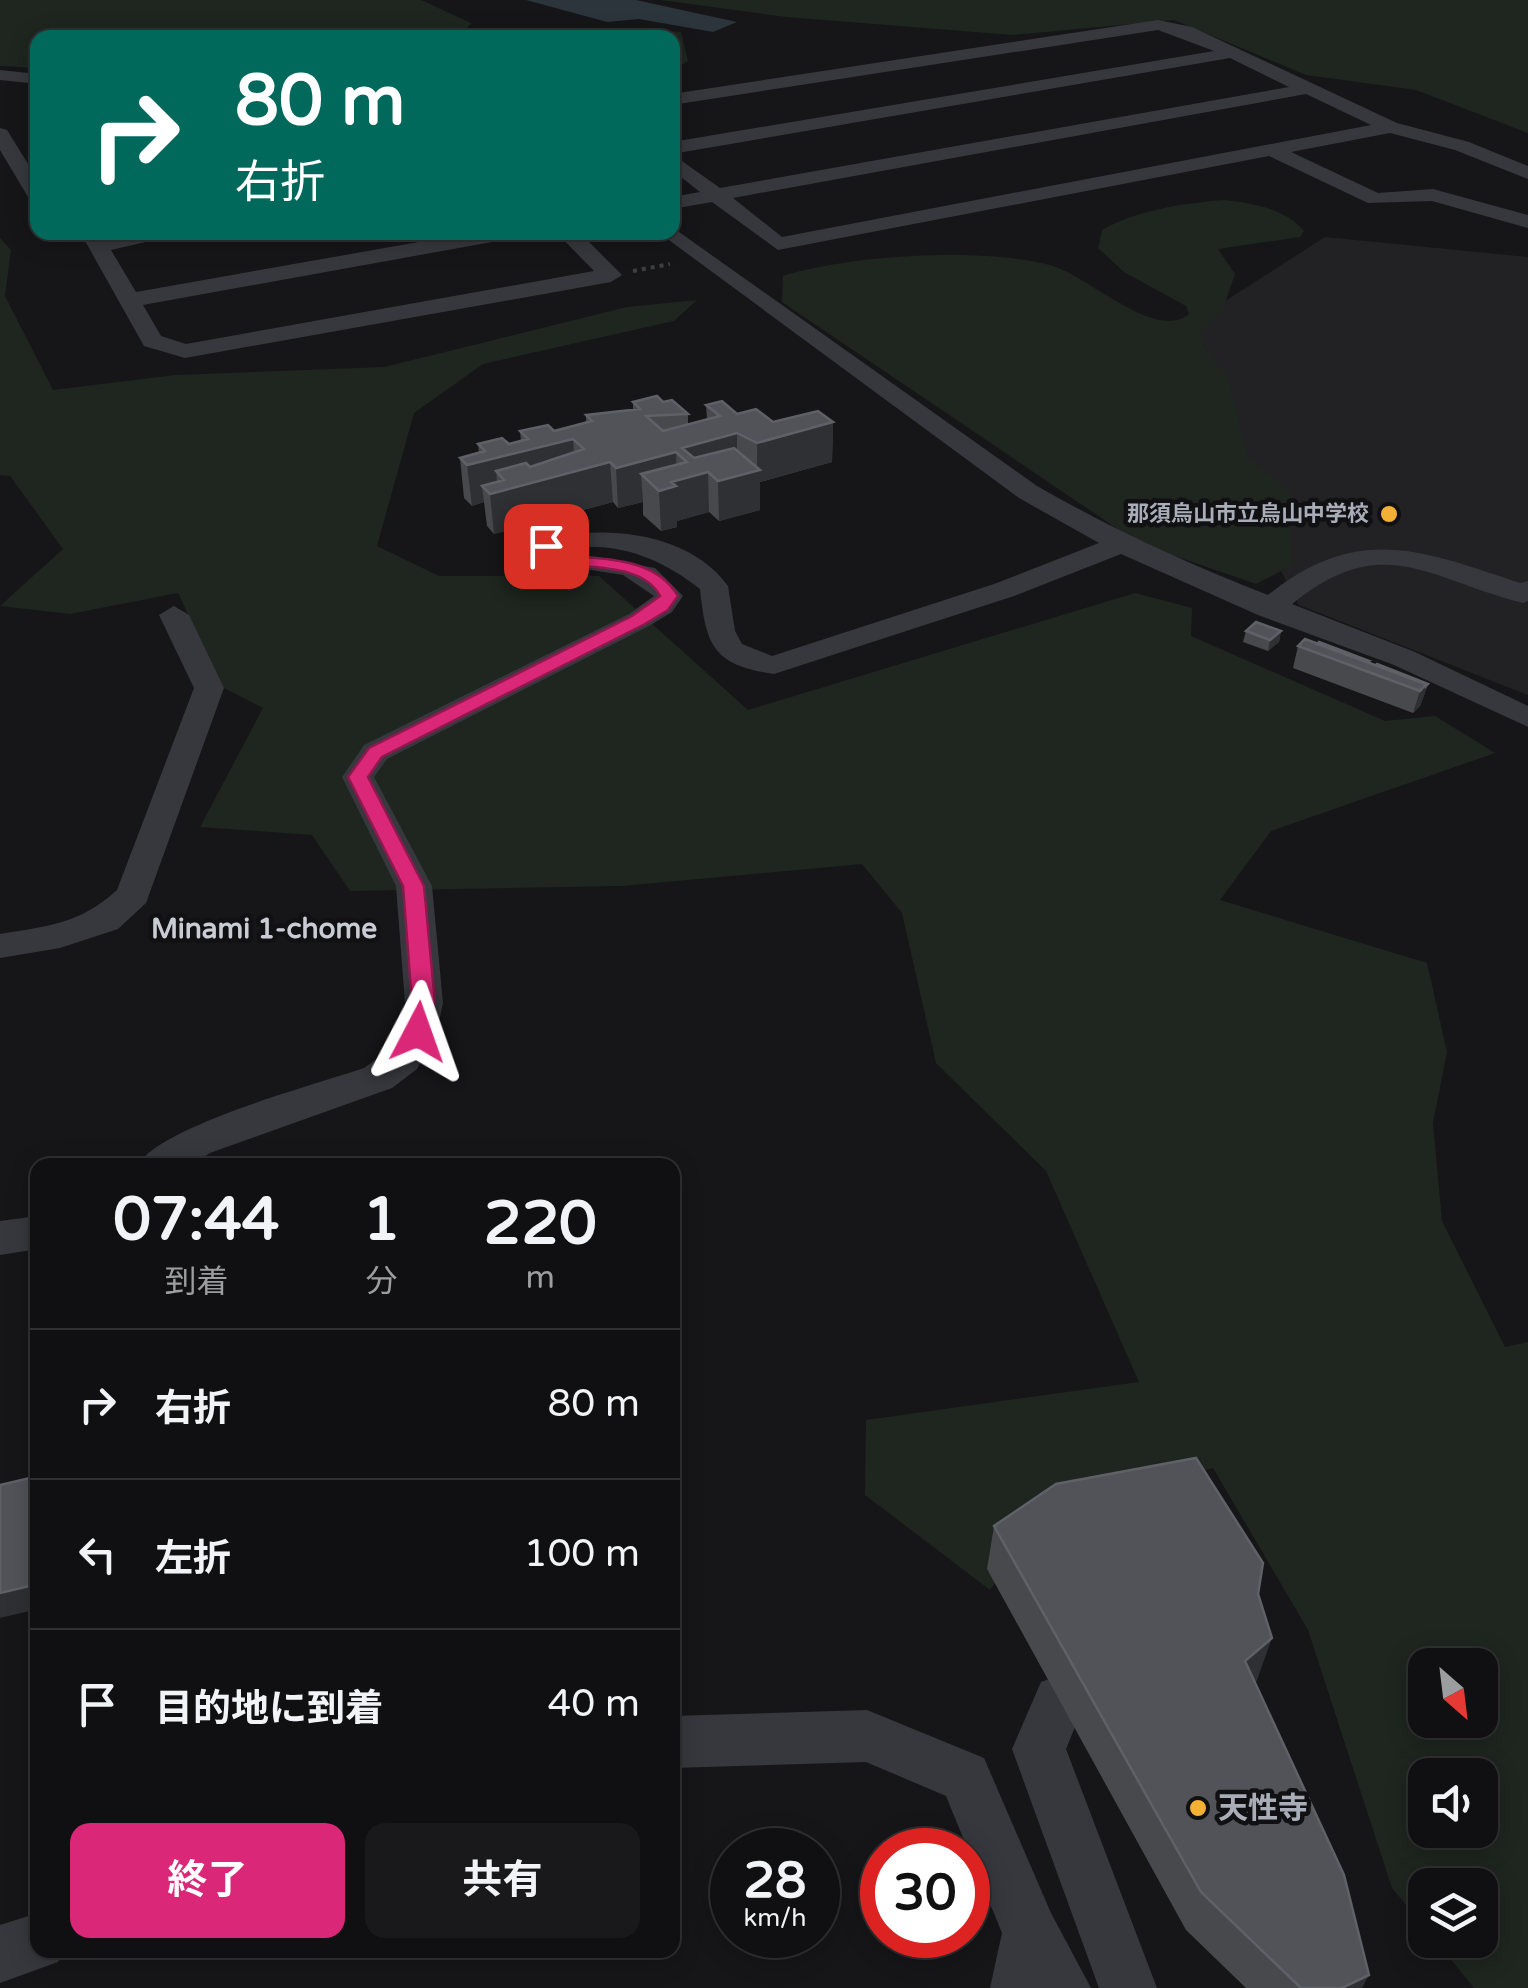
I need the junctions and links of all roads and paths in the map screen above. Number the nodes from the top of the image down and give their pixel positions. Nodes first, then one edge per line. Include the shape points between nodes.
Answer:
1 (1231, 53) junction
2 (906, 64) junction
3 (0, 75) edge
4 (30, 77) edge
5 (1306, 89) junction
6 (965, 98) junction
7 (680, 99) edge
8 (1390, 127) junction
9 (1033, 138) junction
10 (10, 139) edge
11 (680, 147) edge
12 (1272, 150) junction
13 (680, 166) edge
14 (1528, 173) edge
15 (30, 181) edge
16 (1107, 181) junction
17 (716, 195) junction
18 (680, 202) edge
19 (1528, 222) edge
20 (95, 240) edge
21 (469, 240) edge
22 (574, 240) edge
23 (678, 240) edge
24 (700, 258) junction
25 (611, 275) junction
26 (126, 301) junction
27 (1118, 545) junction
28 (1528, 590) edge
29 (1268, 609) junction
30 (174, 615) dead end
31 (1528, 718) edge
32 (0, 946) edge
33 (170, 1158) edge
34 (30, 1233) edge
35 (0, 1238) edge
36 (1060, 1700) dead end
37 (680, 1742) edge
38 (1031, 1933) junction
39 (30, 1945) edge
40 (0, 1954) edge
41 (1019, 1988) edge
42 (1062, 1988) edge
43 (1128, 1988) edge

1 - 2 street via 1158,25
1 - 5 street
1 - 6 street
2 - 6 street
2 - 7 street
3 - 4 street
5 - 8 street
5 - 9 street
6 - 9 street
6 - 11 street
8 - 12 street
8 - 14 street
9 - 16 street
9 - 17 street
10 - 15 street
12 - 16 street
12 - 19 street via 1374,200 1433,195
13 - 17 street
16 - 17 street via 778,244
17 - 18 street
20 - 26 street
21 - 26 street
22 - 25 street
23 - 24 street
24 - 25 path
24 - 27 street via 1028,492
25 - 26 street via 184,352 152,341
27 - 29 street
27 - 33 street via 774,665 730,653 721,638 714,586 683,563 596,535 546,546 544,555 556,560 642,573 662,583 669,596 638,620 376,752 358,777 414,886 424,1003 403,1059 378,1078 196,1142
28 - 29 street via 1424,562 1368,555 1319,571
29 - 31 street via 1442,676
30 - 32 street via 209,688 133,894 105,920
34 - 35 street
36 - 43 street via 1039,1748
37 - 38 street via 868,1736 965,1777
38 - 41 street
38 - 42 street
39 - 40 street

